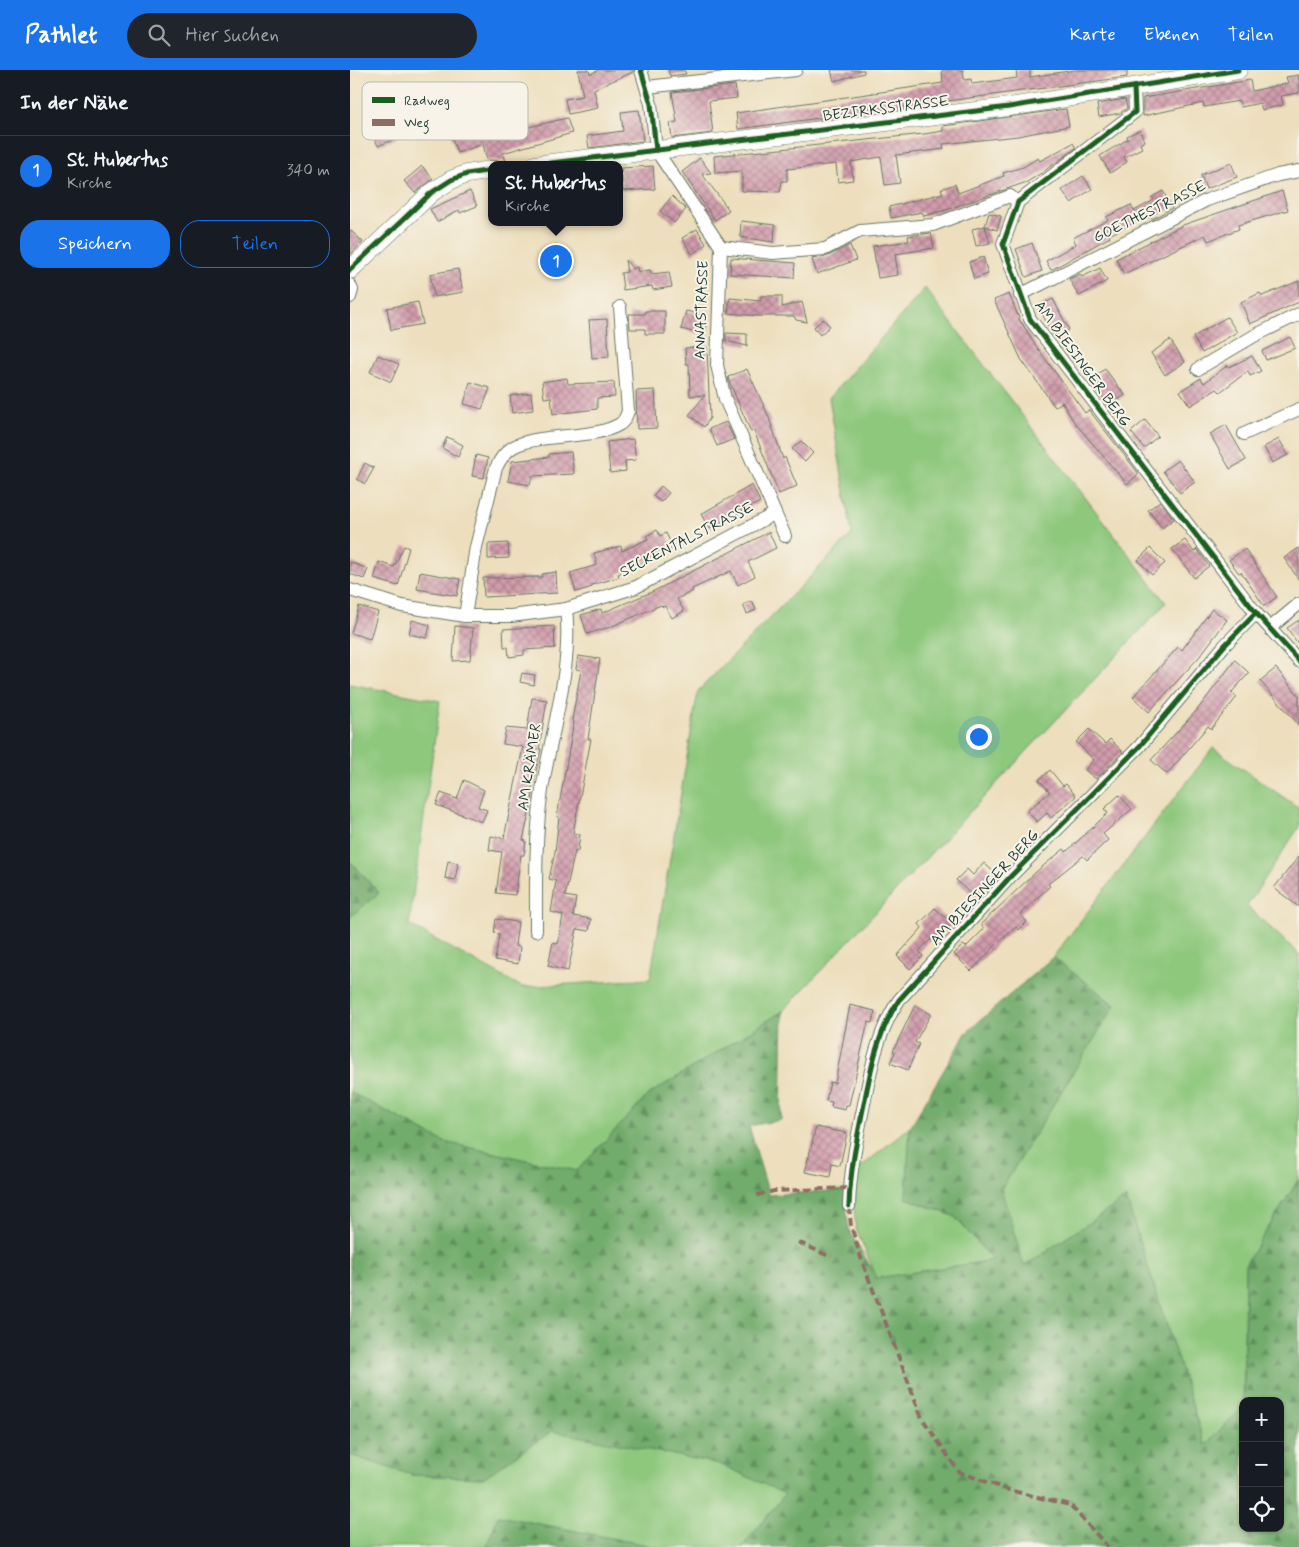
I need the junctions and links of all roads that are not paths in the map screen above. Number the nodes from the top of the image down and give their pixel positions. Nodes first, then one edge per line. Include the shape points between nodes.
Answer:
1 (641, 70) edge
2 (796, 70) edge
3 (1238, 70) edge
4 (647, 87) junction
5 (1134, 87) junction
6 (656, 150) junction
7 (567, 161) edge
8 (488, 171) edge
9 (1299, 171) edge
10 (1018, 202) junction
11 (720, 247) junction
12 (350, 270) edge
13 (350, 285) edge
14 (1020, 295) junction
15 (350, 297) edge
16 (620, 307) dead end
17 (1299, 314) edge
18 (1198, 369) dead end
19 (1299, 409) edge
20 (1244, 434) dead end
21 (774, 514) junction
22 (785, 536) dead end
23 (350, 590) edge
24 (1299, 604) edge
25 (566, 609) junction
26 (1256, 613) junction
27 (465, 616) junction
28 (1270, 628) junction
29 (1299, 661) edge
30 (536, 931) dead end
31 (849, 1206) dead end

1 - 4 street
2 - 4 street
3 - 5 main road, BEZIRKSSTRASSE
4 - 6 street
5 - 6 main road, BEZIRKSSTRASSE via 1009,107
5 - 10 street via 1135,112
6 - 7 main road, BEZIRKSSTRASSE
6 - 11 street, ANNASTRASSE
8 - 12 main road via 451,180 431,193
9 - 14 street, GOETHESTRASSE via 1207,200
10 - 11 street via 1010,196 933,225 860,231 824,249 773,253
10 - 14 street, AM BIESINGER BERG via 1003,244
11 - 21 street, ANNASTRASSE via 717,365 725,399
13 - 15 street
14 - 26 street, AM BIESINGER BERG via 1030,318
16 - 27 street via 626,418 606,429 527,442 502,456 478,538
17 - 18 street
19 - 20 street
21 - 22 street, ANNASTRASSE
21 - 25 street, SECKENTALSTRASSE via 636,587
23 - 27 street, SECKENTALSTRASSE via 402,606
24 - 28 street
25 - 27 street, SECKENTALSTRASSE via 511,616
25 - 30 street, AM KRÄMER via 566,654 537,831
26 - 28 street, AM BIESINGER BERG
26 - 31 street, AM BIESINGER BERG via 1224,646 1139,748 1010,877 888,1015 871,1070 852,1162
28 - 29 street, AM BIESINGER BERG

